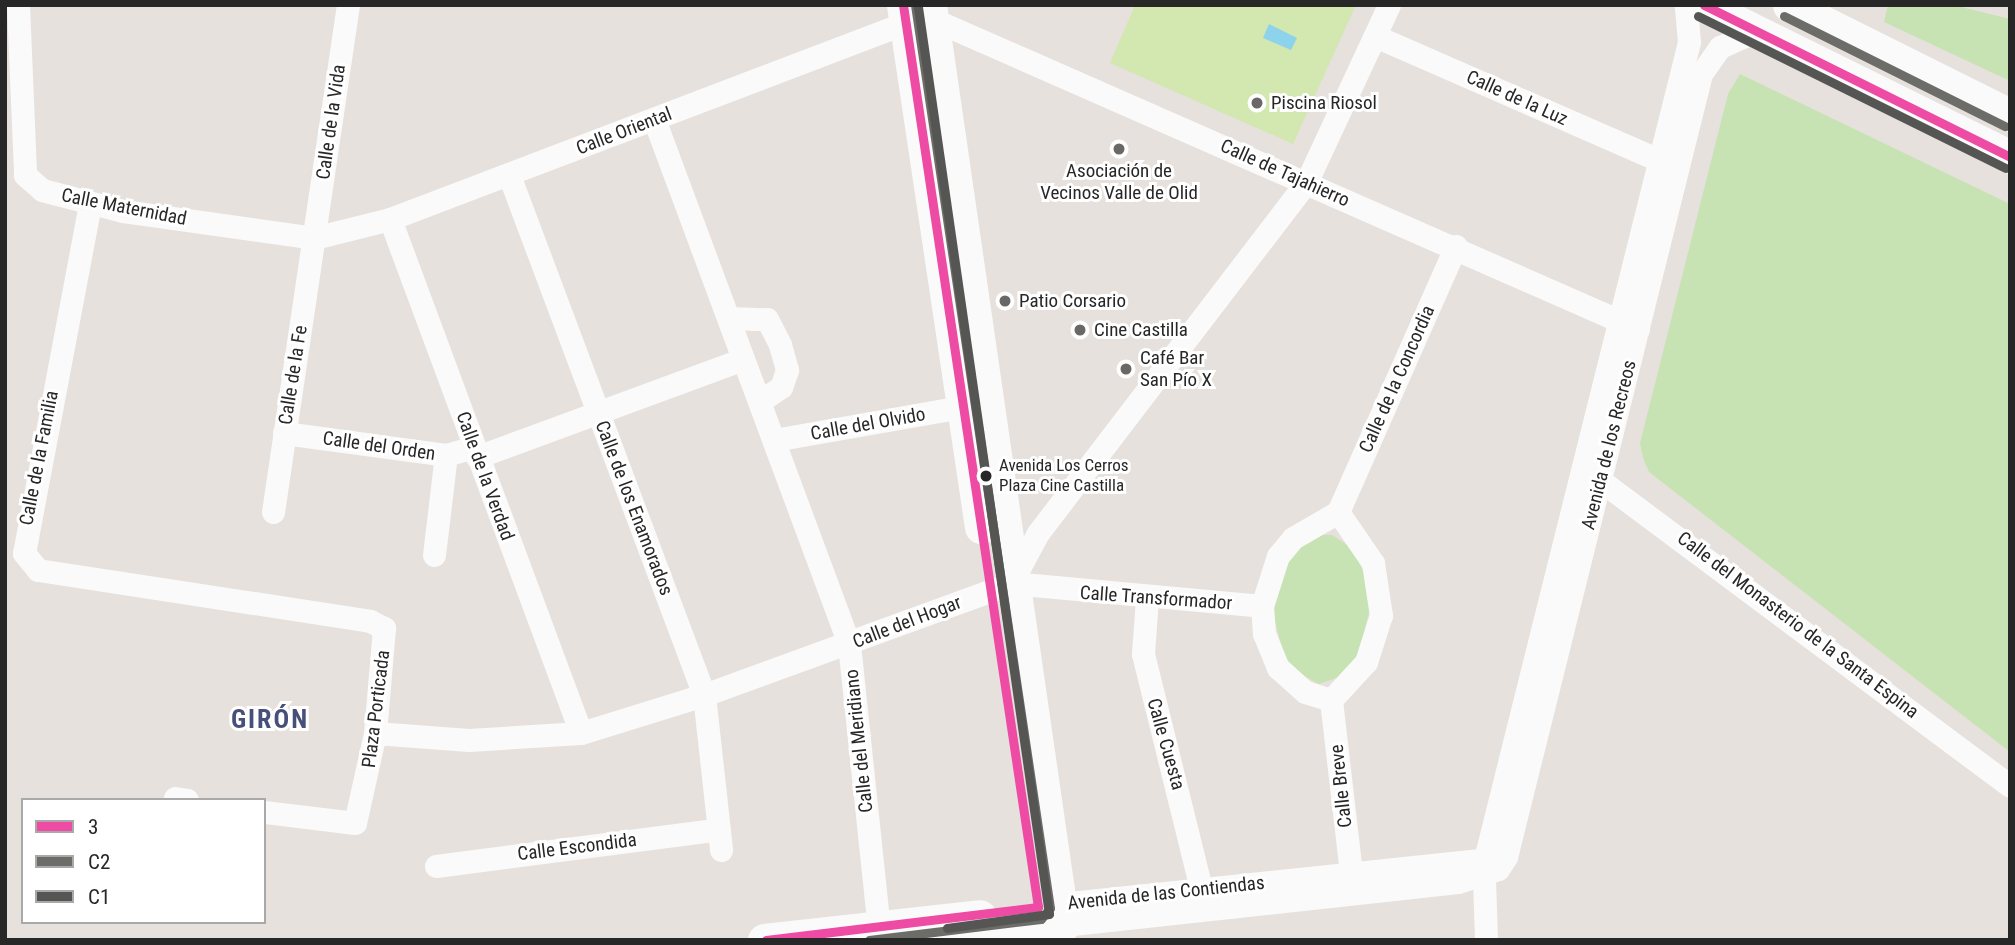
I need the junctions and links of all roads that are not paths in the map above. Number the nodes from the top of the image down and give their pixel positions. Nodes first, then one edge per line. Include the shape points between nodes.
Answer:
1 (18, 5) edge
2 (348, 5) edge
3 (1389, 5) edge
4 (1686, 5) edge
5 (1703, 5) edge
6 (1734, 5) edge
7 (1789, 5) edge
8 (917, 13) edge
9 (1815, 13) edge
10 (1756, 31) junction
11 (1375, 36) junction
12 (2010, 115) edge
13 (654, 119) junction
14 (2010, 157) edge
15 (1658, 160) junction
16 (509, 175) junction
17 (1306, 183) junction
18 (90, 204) junction
19 (390, 219) junction
20 (314, 239) junction
21 (1456, 246) junction
22 (729, 318) junction
23 (1628, 325) junction
24 (743, 359) junction
25 (760, 401) junction
26 (962, 407) junction
27 (598, 413) junction
28 (284, 433) junction
29 (774, 440) junction
30 (476, 452) junction
31 (446, 455) junction
32 (1592, 473) junction
33 (273, 512) dead end
34 (1338, 512) junction
35 (1004, 526) junction
36 (1038, 533) junction
37 (433, 555) dead end
38 (1022, 587) junction
39 (1147, 598) junction
40 (259, 606) joint
41 (1262, 606) junction
42 (849, 644) junction
43 (704, 695) junction
44 (1331, 699) junction
45 (375, 733) junction
46 (581, 733) junction
47 (2010, 786) edge
48 (266, 812) edge
49 (720, 839) joint
50 (436, 866) dead end
51 (1485, 869) junction
52 (1350, 872) junction
53 (1201, 889) junction
54 (1050, 916) junction
55 (880, 928) junction
56 (764, 940) edge
57 (949, 940) edge
58 (1486, 940) edge

1 - 18 street, Calle Maternidad via 25,175 42,190
2 - 20 street, Calle de la Vida
3 - 11 street
4 - 15 street, Avenida de los Recreos via 1689,42
5 - 10 street
6 - 10 street
7 - 9 street
8 - 13 street, Calle Oriental
8 - 17 street, Calle de Tajahierro
8 - 26 street
8 - 35 street
9 - 12 street
10 - 14 street
10 - 23 street, Avenida de los Recreos via 1720,47 1705,62
11 - 15 street, Calle de la Luz
11 - 17 street
13 - 16 street, Calle Oriental
13 - 22 street, Calle del Meridiano
15 - 23 street, Avenida de los Recreos
16 - 19 street, Calle Oriental
16 - 27 street, Calle de los Enamorados
17 - 21 street, Calle de Tajahierro
17 - 36 street
18 - 20 street, Calle Maternidad
18 - 40 street, Calle de la Familia via 24,528 24,553 38,570
19 - 20 street, Calle Oriental
19 - 30 street, Calle de la Verdad
20 - 28 street, Calle de la Fe
21 - 23 street, Calle de Tajahierro
21 - 34 street, Calle de la Concordia
22 - 24 street, Calle del Meridiano
22 - 25 street via 767,319 780,345 787,369 781,387
23 - 32 street, Avenida de los Recreos
24 - 25 street, Calle del Meridiano
24 - 27 street, Calle del Orden
25 - 29 street, Calle del Meridiano
26 - 29 street, Calle del Olvido
26 - 38 street
27 - 30 street, Calle del Orden
27 - 43 street, Calle de los Enamorados
28 - 31 street, Calle del Orden
28 - 33 street, Calle de la Fe
29 - 42 street, Calle del Meridiano
30 - 31 street, Calle del Orden
30 - 46 street, Calle de la Verdad
31 - 37 street
32 - 47 street, Calle del Monasterio de la Santa Espina
32 - 51 street, Avenida de los Recreos via 1506,858
34 - 41 street via 1293,538 1278,556
34 - 44 street via 1373,563 1381,615 1366,662
35 - 36 street
35 - 38 street
36 - 38 street
38 - 39 street, Calle Transformador
38 - 42 street, Calle del Hogar
38 - 54 street
38 - 54 street via 1017,617
39 - 41 street, Calle Transformador
39 - 53 street, Calle Cuesta via 1143,654
40 - 45 street, Plaza Porticada via 384,628
41 - 44 street via 1264,634 1278,668 1305,692
42 - 43 street, Calle del Hogar
42 - 55 street, Calle del Meridiano
43 - 46 street, Calle del Hogar
43 - 49 street, Calle de los Enamorados
44 - 52 street, Calle Breve
45 - 46 street, Calle del Hogar via 509,740
45 - 48 street, Plaza Porticada via 355,822
49 - 50 street, Calle Escondida
51 - 52 street, Avenida de las Contiendas
51 - 54 street, Avenida de las Contiendas
51 - 58 street
52 - 53 street, Avenida de las Contiendas
53 - 54 street, Avenida de las Contiendas
54 - 55 street, Avenida de las Contiendas
54 - 57 street, Avenida de las Contiendas
55 - 56 street, Avenida de las Contiendas

